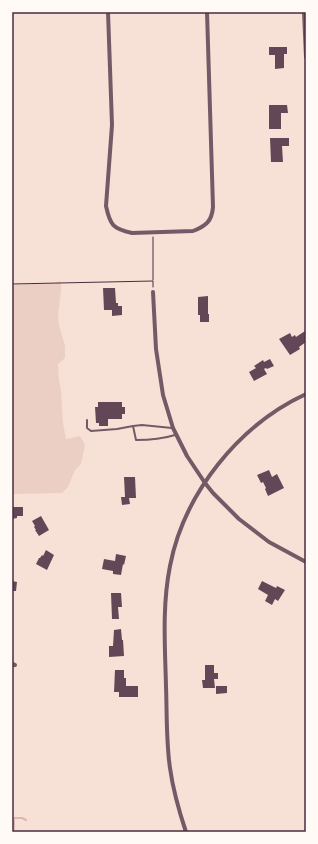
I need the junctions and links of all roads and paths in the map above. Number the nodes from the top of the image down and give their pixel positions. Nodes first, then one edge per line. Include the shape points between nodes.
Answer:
1 (108, 12) edge
2 (207, 12) edge
3 (304, 12) edge
4 (306, 57) edge
5 (152, 232) junction
6 (154, 281) junction
7 (12, 284) edge
8 (153, 292) joint
9 (306, 394) edge
10 (87, 420) dead end
11 (133, 426) junction
12 (173, 428) junction
13 (176, 435) junction
14 (205, 483) junction
15 (306, 562) edge
16 (186, 832) edge

1 - 5 street via 112,125 106,206 108,216 117,229 132,233
2 - 5 street via 213,214 202,227 193,231
3 - 4 street
5 - 6 path
6 - 7 path
6 - 8 path
8 - 12 street via 158,365 163,395
9 - 14 street via 274,412 241,438
10 - 11 lane via 87,428 91,431
11 - 12 lane
11 - 13 lane via 136,440
12 - 13 street
13 - 14 street
14 - 15 street via 223,504 252,530
14 - 16 street via 190,508 175,546 165,605 169,755 179,810

